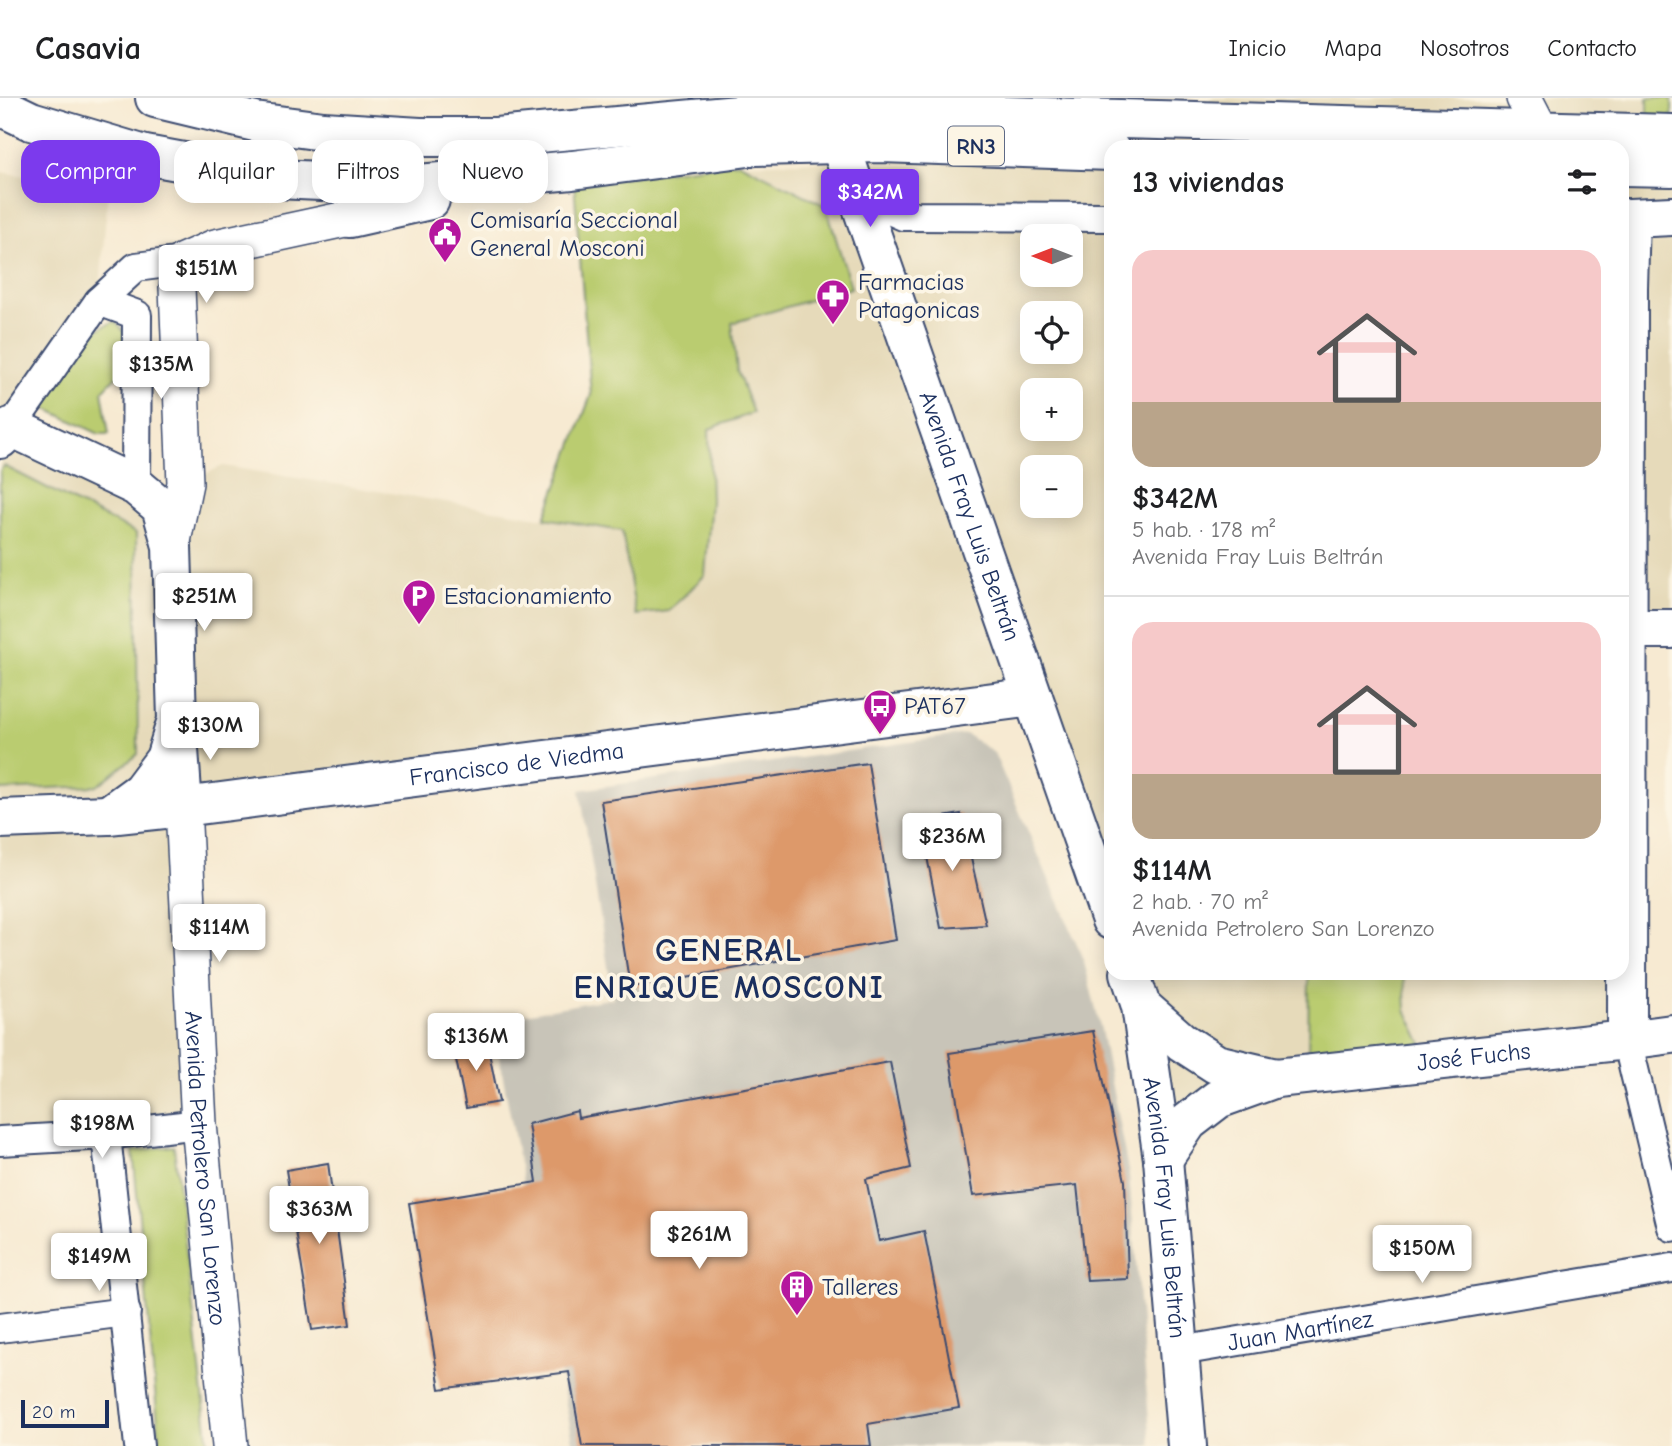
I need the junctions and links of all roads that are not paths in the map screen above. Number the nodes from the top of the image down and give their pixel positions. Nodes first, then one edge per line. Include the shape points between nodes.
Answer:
1 (155, 98) edge
2 (195, 104) edge
3 (0, 106) edge
4 (1209, 110) edge
5 (831, 118) edge
6 (1541, 125) edge
7 (1672, 134) edge
8 (1104, 151) edge
9 (1629, 166) edge
10 (1672, 167) edge
11 (572, 170) junction
12 (858, 196) junction
13 (1629, 216) edge
14 (1672, 216) edge
15 (1104, 217) edge
16 (350, 218) joint
17 (183, 261) junction
18 (99, 301) junction
19 (5, 433) edge
20 (136, 486) junction
21 (172, 546) junction
22 (1629, 629) edge
23 (1672, 629) edge
24 (1033, 696) junction
25 (177, 720) junction
26 (183, 807) junction
27 (108, 815) junction
28 (0, 818) edge
29 (1104, 900) edge
30 (1627, 980) edge
31 (1135, 989) edge
32 (1672, 1034) edge
33 (1627, 1040) junction
34 (1276, 1078) junction
35 (199, 1124) junction
36 (106, 1135) junction
37 (0, 1141) edge
38 (1163, 1159) junction
39 (1672, 1227) edge
40 (1672, 1268) edge
41 (125, 1312) junction
42 (0, 1328) edge
43 (1180, 1351) junction
44 (137, 1446) edge
45 (230, 1446) edge
46 (1187, 1446) edge

1 - 2 main road, RN3
2 - 5 main road, RN3 via 255,122 420,137 496,137 791,110
3 - 11 main road, RN3 via 31,121 145,155 277,179 408,186
4 - 5 main road, RN3
4 - 6 main road, RN3
5 - 8 main road, RN3 via 881,143
5 - 11 main road, RN3 via 756,146
5 - 12 main road, Avenida Fray Luis Beltrán
6 - 7 main road, RN3
9 - 10 main road
11 - 16 main road
12 - 15 street via 903,216
12 - 24 main road, Avenida Fray Luis Beltrán
13 - 14 main road
16 - 17 street via 215,247
17 - 18 street via 136,267
17 - 21 street via 177,287 185,483
18 - 19 street
18 - 20 street via 137,315
19 - 20 main road
20 - 21 main road via 160,507
21 - 25 main road
22 - 23 main road
24 - 26 main road, Francisco de Viedma
24 - 29 main road, Avenida Fray Luis Beltrán
25 - 26 main road
25 - 27 main road via 165,759 141,791
26 - 27 main road, Francisco de Viedma
26 - 35 street, Avenida Petrolero San Lorenzo
27 - 28 main road, Francisco de Viedma
30 - 33 main road
31 - 34 main road, José Fuchs via 1182,1042 1216,1063
31 - 38 main road, Avenida Fray Luis Beltrán
32 - 33 main road, José Fuchs
33 - 34 main road, José Fuchs
33 - 39 street
34 - 38 main road, José Fuchs via 1218,1098 1188,1122
35 - 36 street
35 - 45 street, Avenida Petrolero San Lorenzo
36 - 37 street
36 - 41 street
38 - 43 main road, Avenida Fray Luis Beltrán
40 - 43 street, Juan Martínez
41 - 42 street
41 - 44 street
43 - 46 main road, Avenida Fray Luis Beltrán

